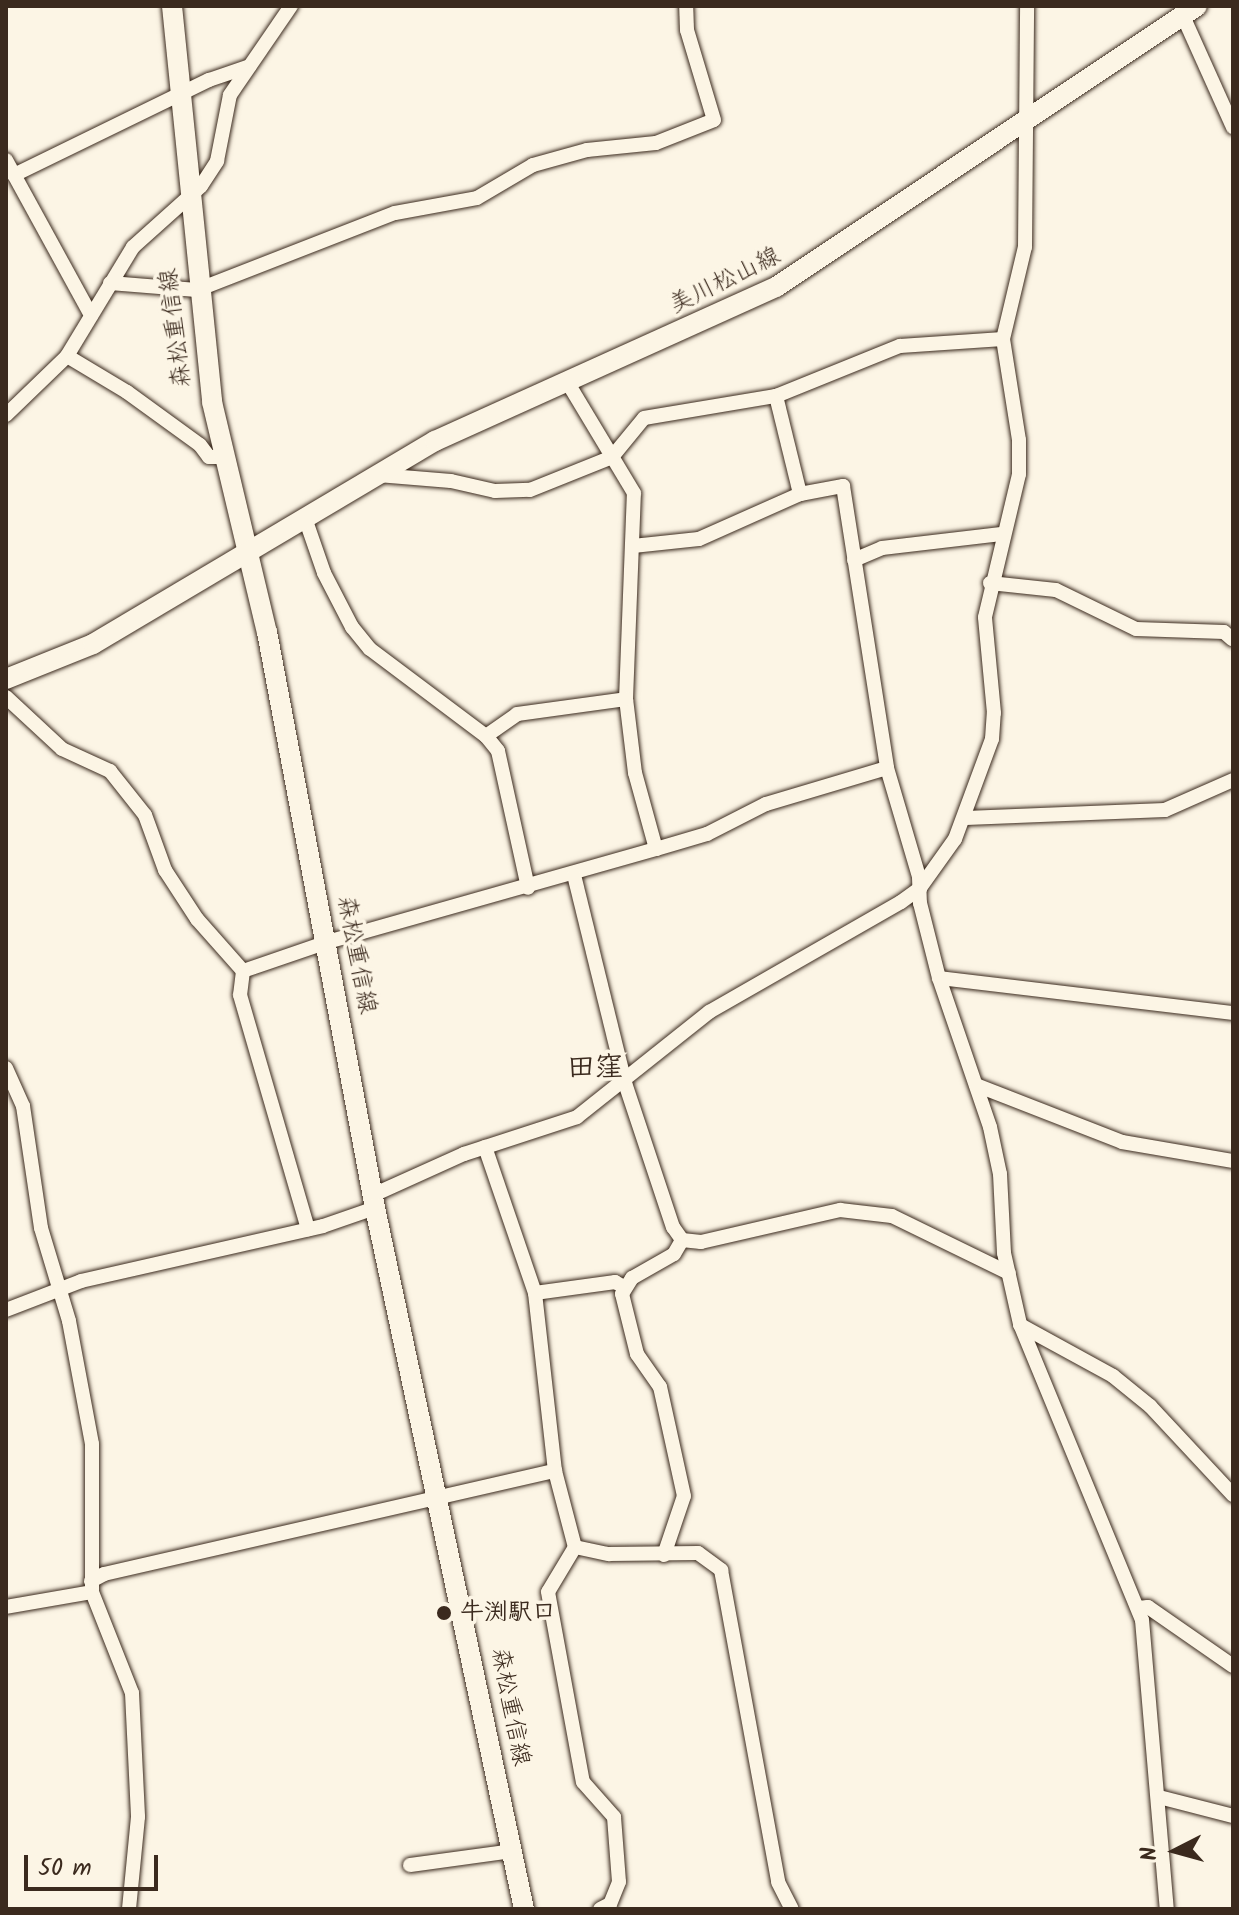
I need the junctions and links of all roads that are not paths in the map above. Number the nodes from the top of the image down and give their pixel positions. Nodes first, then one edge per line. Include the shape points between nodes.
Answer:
1 (172, 6) edge
2 (291, 6) edge
3 (686, 6) edge
4 (1027, 6) edge
5 (1190, 11) edge
6 (250, 66) junction
7 (179, 97) junction
8 (1028, 121) junction
9 (1233, 127) edge
10 (6, 160) edge
11 (14, 175) junction
12 (188, 199) junction
13 (110, 283) junction
14 (197, 290) junction
15 (91, 315) junction
16 (1003, 339) junction
17 (67, 356) junction
18 (566, 380) junction
19 (776, 396) junction
20 (6, 415) edge
21 (222, 457) junction
22 (612, 457) junction
23 (374, 474) junction
24 (800, 494) junction
25 (305, 518) junction
26 (1001, 534) junction
27 (633, 546) junction
28 (248, 555) junction
29 (854, 560) junction
30 (990, 583) junction
31 (1232, 639) edge
32 (6, 679) edge
33 (6, 697) edge
34 (626, 699) junction
35 (486, 736) junction
36 (887, 768) junction
37 (1233, 780) edge
38 (966, 818) junction
39 (656, 849) junction
40 (574, 875) junction
41 (528, 888) junction
42 (920, 888) junction
43 (327, 942) junction
44 (243, 971) junction
45 (939, 978) junction
46 (1233, 1013) edge
47 (6, 1068) edge
48 (625, 1083) junction
49 (976, 1085) junction
50 (485, 1147) junction
51 (1233, 1161) edge
52 (374, 1201) junction
53 (308, 1229) junction
54 (682, 1240) junction
55 (1009, 1273) junction
56 (624, 1287) junction
57 (58, 1289) junction
58 (535, 1293) junction
59 (6, 1310) edge
60 (1020, 1324) junction
61 (555, 1471) junction
62 (440, 1495) junction
63 (1233, 1495) edge
64 (575, 1547) junction
65 (664, 1555) junction
66 (91, 1586) junction
67 (6, 1607) edge
68 (1138, 1608) junction
69 (1233, 1666) edge
70 (1159, 1797) junction
71 (1233, 1816) edge
72 (512, 1851) junction
73 (410, 1865) dead end
74 (129, 1909) edge
75 (524, 1909) edge
76 (600, 1909) edge
77 (792, 1909) edge
78 (1167, 1909) edge

1 - 7 main road, 森松重信線
2 - 6 street
3 - 14 street via 687,30 714,120 656,143 587,150 533,165 477,198 395,213
4 - 8 street
5 - 8 main road, 美川松山線
5 - 9 street
6 - 7 street
6 - 12 street via 223,111 217,161
7 - 11 street
7 - 12 main road, 森松重信線
8 - 16 street via 1025,247
8 - 18 main road, 美川松山線 via 776,287
10 - 11 street
11 - 15 street
12 - 13 street via 133,247
12 - 14 main road, 森松重信線
13 - 14 street
13 - 15 street
14 - 21 main road, 森松重信線
15 - 17 street
16 - 19 street via 900,346
16 - 26 street via 1021,458
17 - 20 street
17 - 21 street via 127,392 209,457
18 - 22 street
18 - 23 main road, 美川松山線 via 503,406
19 - 22 street via 644,418
19 - 24 street
21 - 28 main road, 森松重信線
22 - 23 street via 530,490 495,491
22 - 27 street via 634,493
23 - 25 main road, 美川松山線
24 - 27 street via 699,539
24 - 29 street via 843,486
25 - 28 main road, 美川松山線
25 - 35 street via 324,573 352,627 370,649
26 - 29 street via 882,548
26 - 30 street
27 - 34 street
28 - 32 main road, 美川松山線 via 93,644
28 - 43 main road, 森松重信線
29 - 36 street
30 - 31 street via 1056,590 1136,629 1224,632
30 - 38 street via 984,645 993,726
33 - 44 street via 62,749 110,771 145,815 165,870 197,919
34 - 35 street via 517,714
34 - 39 street via 635,773
35 - 41 street via 505,770
36 - 39 street via 766,804 707,834
36 - 42 street
37 - 38 street via 1165,810
38 - 42 street
39 - 40 street
40 - 41 street
40 - 48 street
41 - 43 street
42 - 45 street
42 - 48 street via 709,1012 675,1035
43 - 44 street
43 - 52 main road, 森松重信線
44 - 53 street via 240,995
45 - 46 street
45 - 49 street
47 - 57 street via 23,1106 41,1228
48 - 50 street via 577,1117
48 - 54 street via 673,1227
49 - 51 street via 1122,1142
49 - 55 street via 1000,1174
50 - 52 street
50 - 58 street
52 - 53 street
52 - 62 main road, 森松重信線
53 - 57 street
54 - 55 street via 701,1242 840,1210 892,1216
54 - 56 street via 674,1254
55 - 60 street
56 - 58 street via 615,1282
56 - 65 street via 637,1354 660,1387 684,1496
57 - 59 street
57 - 66 street via 92,1444
58 - 61 street
60 - 63 street via 1138,1396
60 - 68 street
61 - 62 street
61 - 64 street
62 - 66 street via 104,1574
62 - 72 main road, 森松重信線
64 - 65 street
64 - 76 street via 548,1592 583,1782 614,1817 619,1882 610,1904
65 - 77 street via 698,1553 721,1570 778,1882
66 - 67 street
66 - 74 street via 132,1693 136,1719 138,1817
68 - 69 street via 1148,1607
68 - 70 street via 1149,1670
70 - 71 street
70 - 78 street
72 - 73 street
72 - 75 main road, 森松重信線

